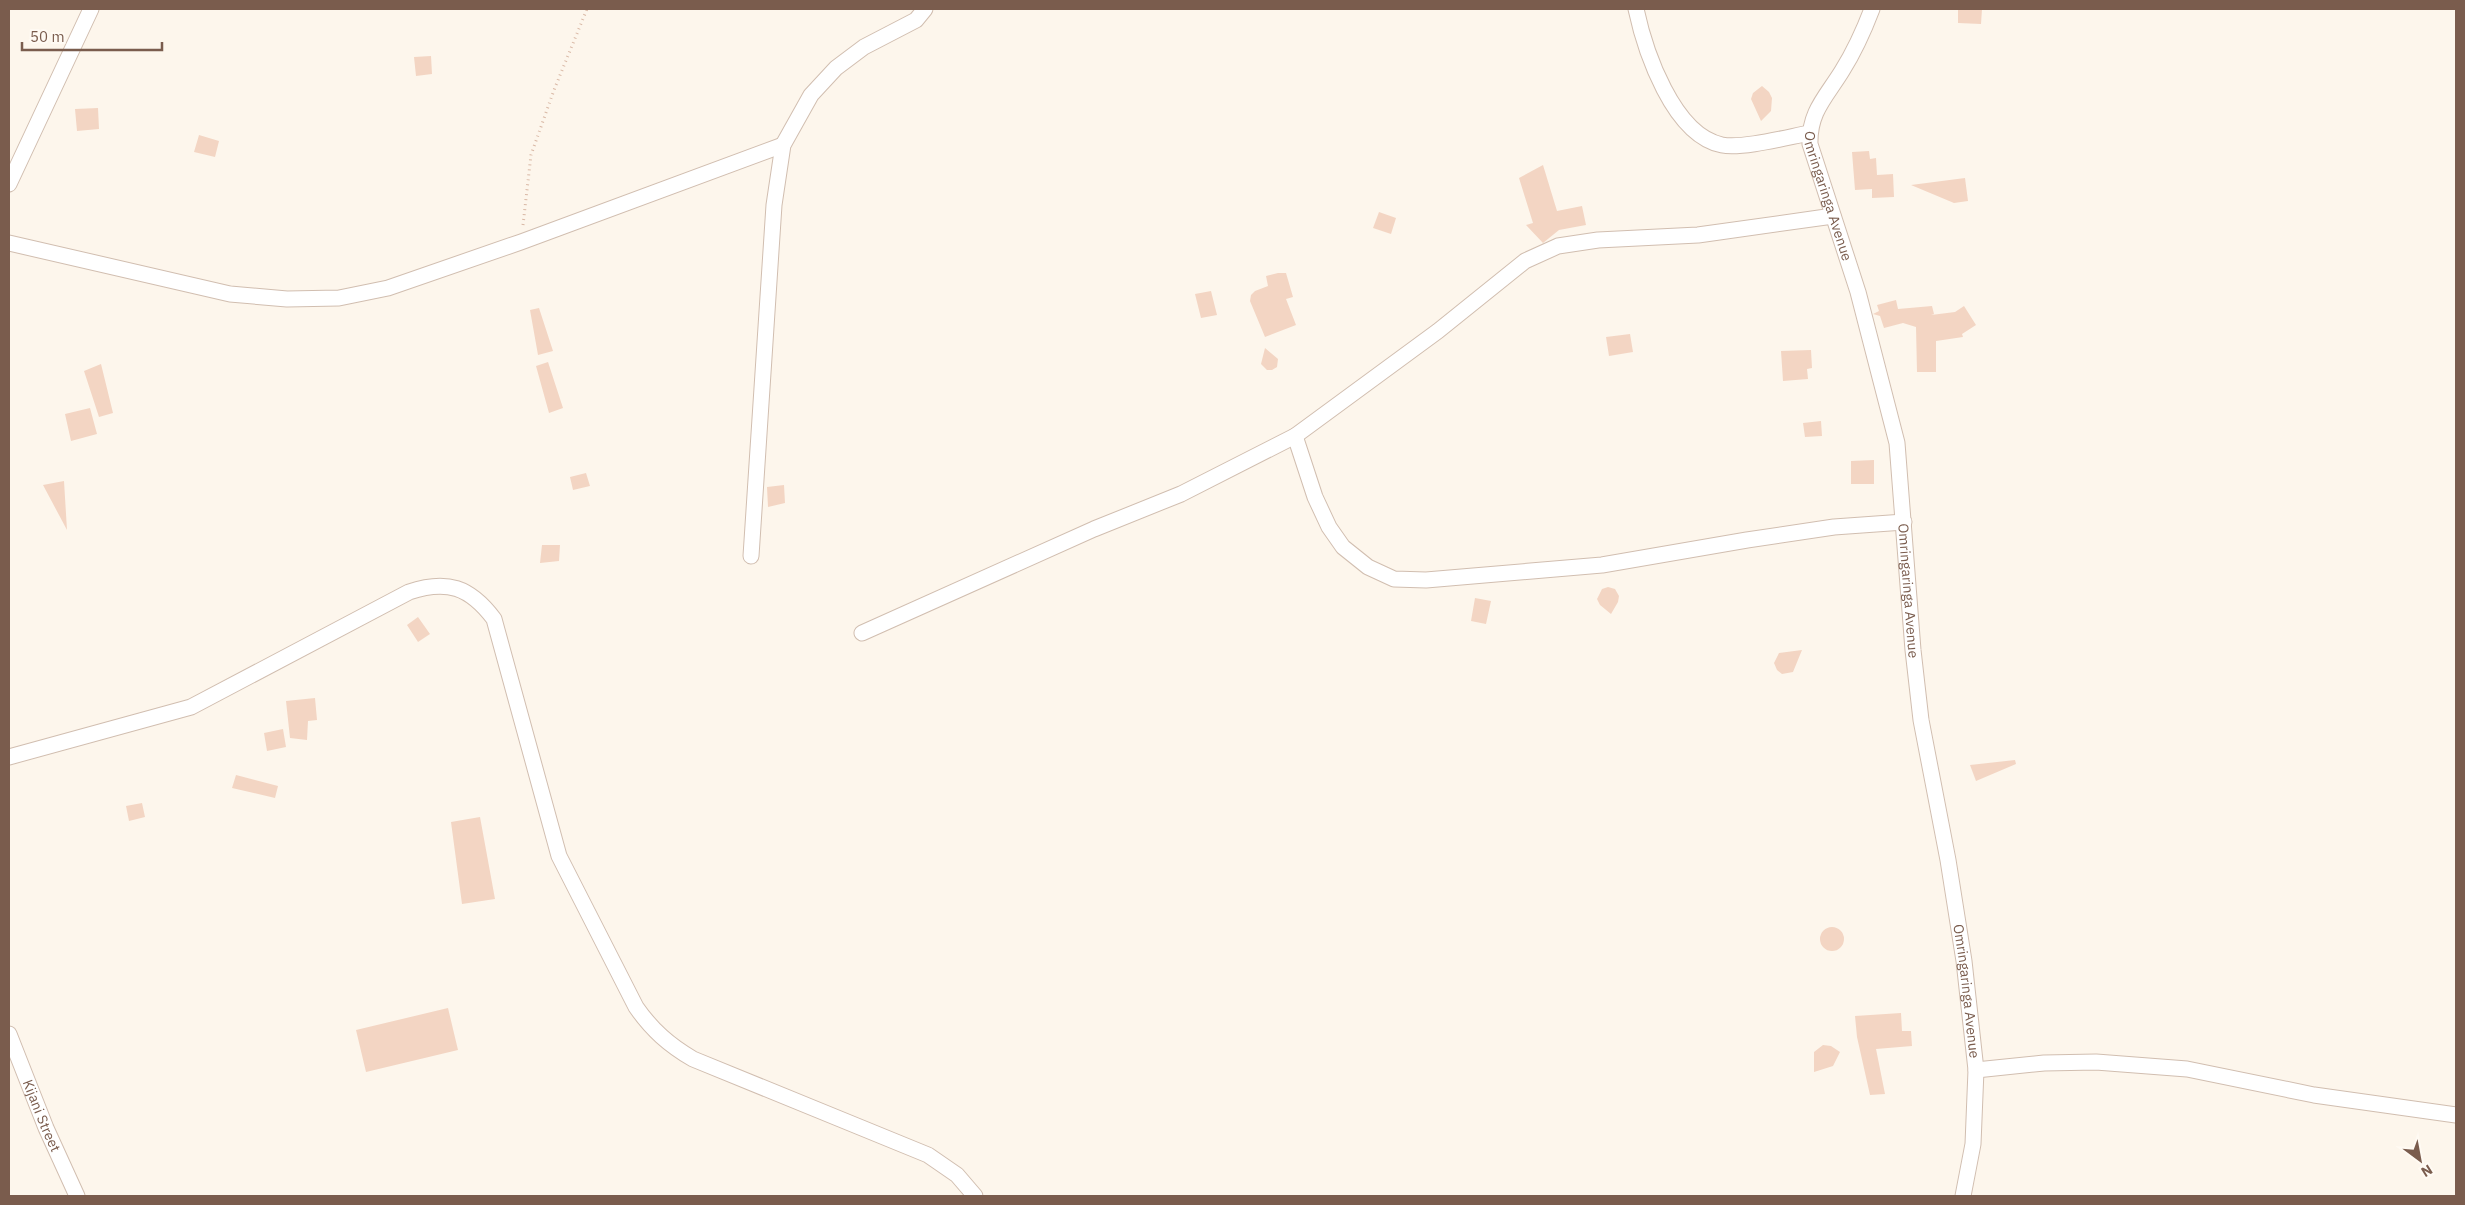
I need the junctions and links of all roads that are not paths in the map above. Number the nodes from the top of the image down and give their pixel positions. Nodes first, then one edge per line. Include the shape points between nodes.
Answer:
1 (91, 9) edge
2 (925, 9) edge
3 (1636, 9) edge
4 (1872, 9) edge
5 (1810, 133) junction
6 (783, 145) junction
7 (9, 184) edge
8 (1833, 216) junction
9 (9, 244) edge
10 (1295, 436) junction
11 (1904, 522) junction
12 (751, 556) dead end
13 (862, 633) dead end
14 (9, 757) edge
15 (9, 1034) edge
16 (1976, 1070) junction
17 (2456, 1115) edge
18 (77, 1196) edge
19 (975, 1196) edge
20 (1963, 1196) edge

1 - 7 street
2 - 6 street via 916,20 864,47 836,68 811,95
3 - 5 street via 1654,70 1677,110 1701,136 1723,145
4 - 5 street, Omringaringa Avenue via 1842,70 1814,112
5 - 8 street, Omringaringa Avenue via 1810,144
6 - 9 street via 388,288 339,298 286,299 230,294
6 - 12 street via 774,204
8 - 10 street via 1698,235 1598,240 1558,246 1525,262
8 - 11 street, Omringaringa Avenue via 1858,292 1896,443
10 - 11 street via 1329,527 1343,546 1368,567 1394,579 1426,580 1602,565 1795,533
10 - 13 street via 1181,494 1094,529
11 - 16 street, Omringaringa Avenue via 1921,720 1964,961
14 - 19 street via 182,710 409,592 427,586 456,588 482,603 494,619 559,856 646,1022 673,1048 694,1059 928,1155 957,1175
15 - 18 street, Kijani Street
16 - 17 street via 2096,1062 2187,1069 2314,1094
16 - 20 street, Omringaringa Avenue via 1973,1144

